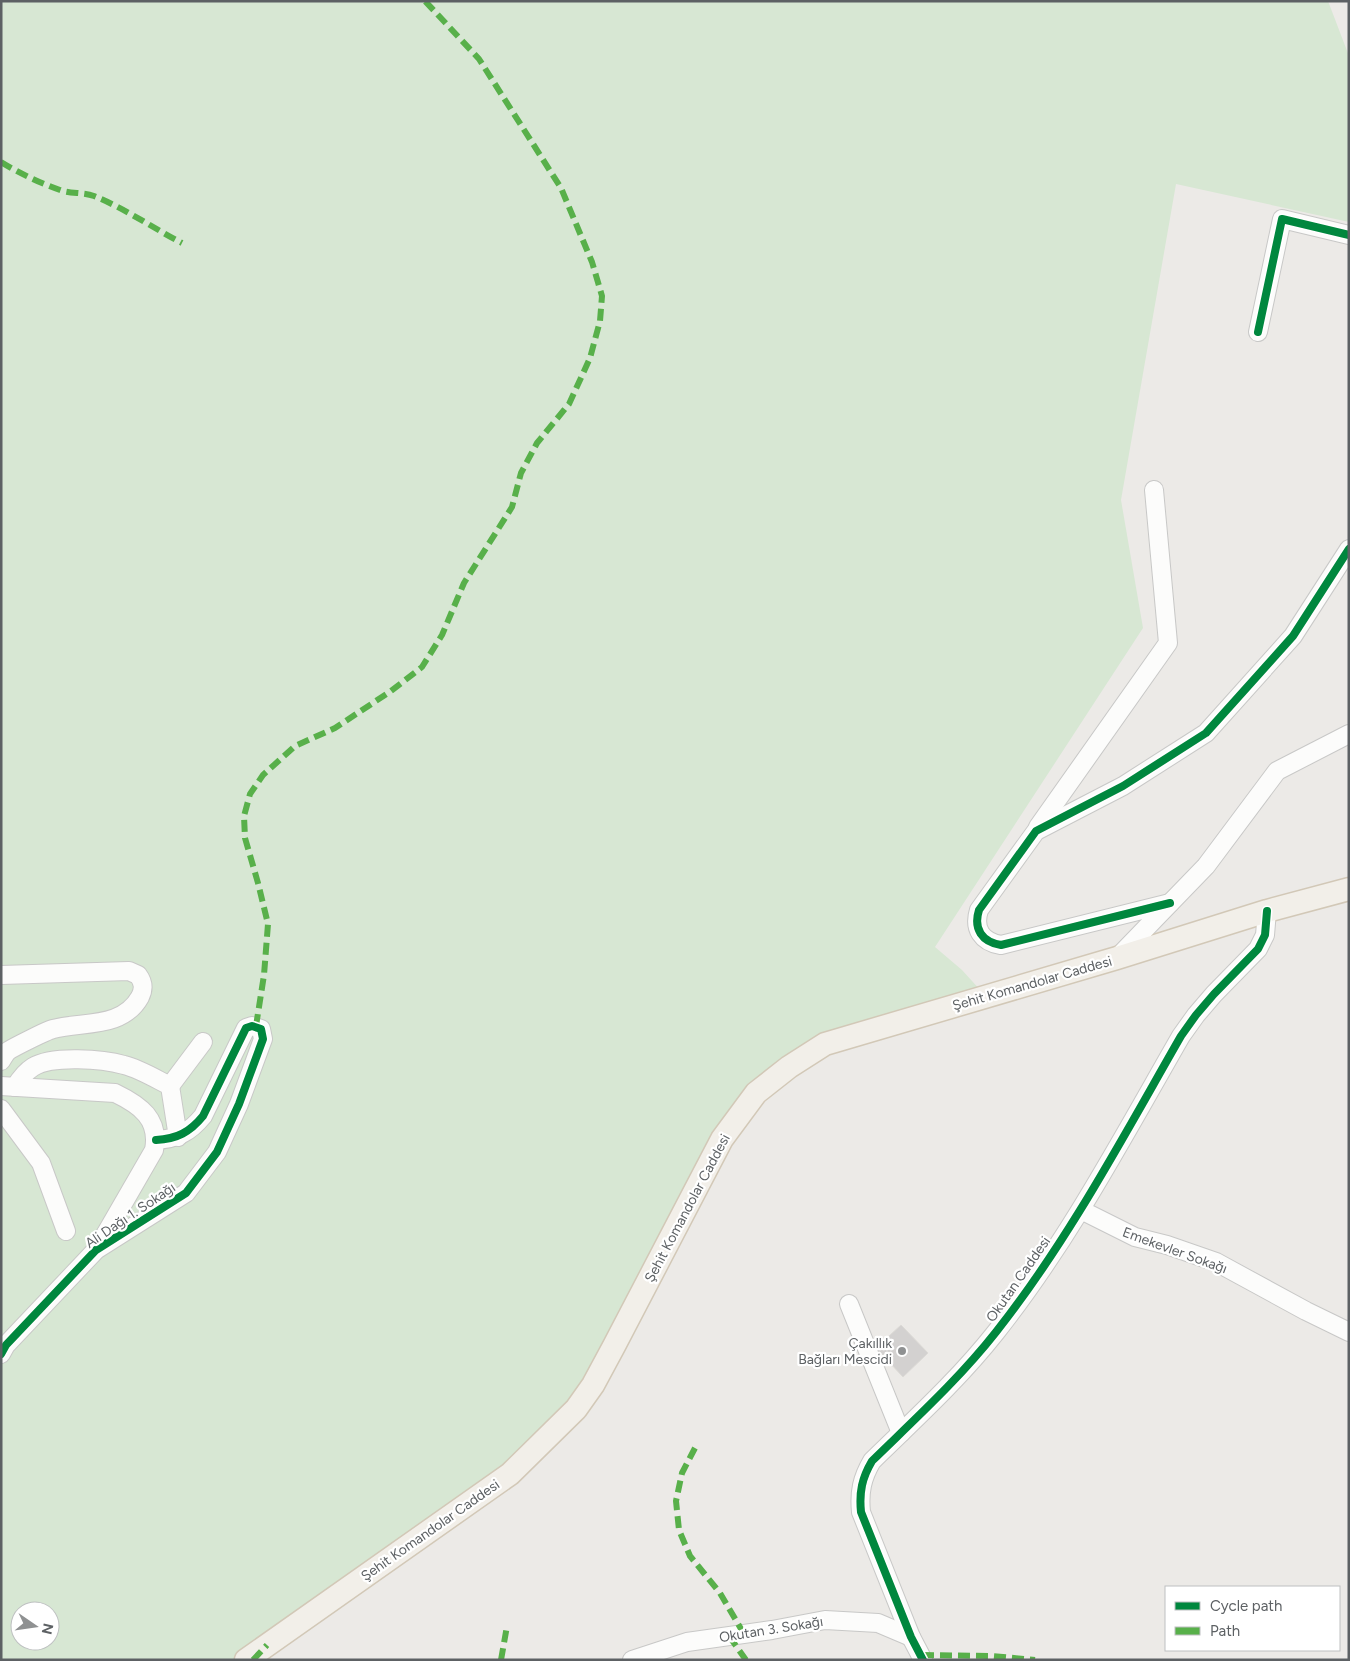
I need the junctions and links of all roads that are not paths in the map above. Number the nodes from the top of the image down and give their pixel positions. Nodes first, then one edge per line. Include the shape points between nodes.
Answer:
1 (1349, 235) edge
2 (1258, 332) dead end
3 (1154, 490) dead end
4 (1349, 549) edge
5 (1349, 734) edge
6 (1036, 831) junction
7 (1349, 889) edge
8 (1170, 903) junction
9 (1267, 912) junction
10 (1117, 958) junction
11 (1, 975) edge
12 (203, 1042) dead end
13 (1, 1061) edge
14 (170, 1086) junction
15 (8, 1087) edge
16 (1, 1109) edge
17 (178, 1136) junction
18 (156, 1140) junction
19 (1081, 1210) junction
20 (66, 1230) dead end
21 (96, 1250) junction
22 (849, 1304) dead end
23 (1349, 1332) edge
24 (3, 1348) edge
25 (900, 1433) junction
26 (911, 1637) junction
27 (246, 1660) edge
28 (632, 1660) edge
29 (923, 1660) edge

1 - 2 street via 1282,219
3 - 6 street via 1168,643
4 - 6 street via 1293,636 1206,733 1123,786
5 - 8 street via 1277,771 1206,866
6 - 8 street via 979,910 977,926 980,934 993,944 1001,945
7 - 9 main road, Şehit Komandolar Caddesi
8 - 10 street
9 - 10 main road, Şehit Komandolar Caddesi
9 - 19 street, Okutan Caddesi via 1265,935 1258,949 1214,994 1181,1036
10 - 27 main road, Şehit Komandolar Caddesi via 825,1044 756,1093 722,1139 593,1385 576,1408 510,1474
11 - 13 street via 128,971 138,976 143,985 136,1002 114,1019 52,1029 8,1051
12 - 14 street
14 - 15 street via 125,1065 86,1059 46,1061
14 - 17 street
15 - 18 street via 115,1093 144,1112 153,1125
16 - 20 street via 41,1163
17 - 18 street
17 - 21 street, Ali Dağı 1. Sokağı via 204,1116 246,1028 256,1026 263,1032 263,1039 218,1152 186,1193
18 - 21 street via 154,1150
19 - 23 street, Emekevler Sokağı via 1135,1237 1216,1262
19 - 25 street, Okutan Caddesi via 995,1333 953,1381
21 - 24 street, Ali Dağı 1. Sokağı
22 - 25 street
25 - 26 street, Okutan Caddesi via 872,1461 865,1473 859,1498 861,1512
26 - 28 street, Okutan 3. Sokağı via 878,1623 825,1620 687,1642
26 - 29 street, Okutan Caddesi

